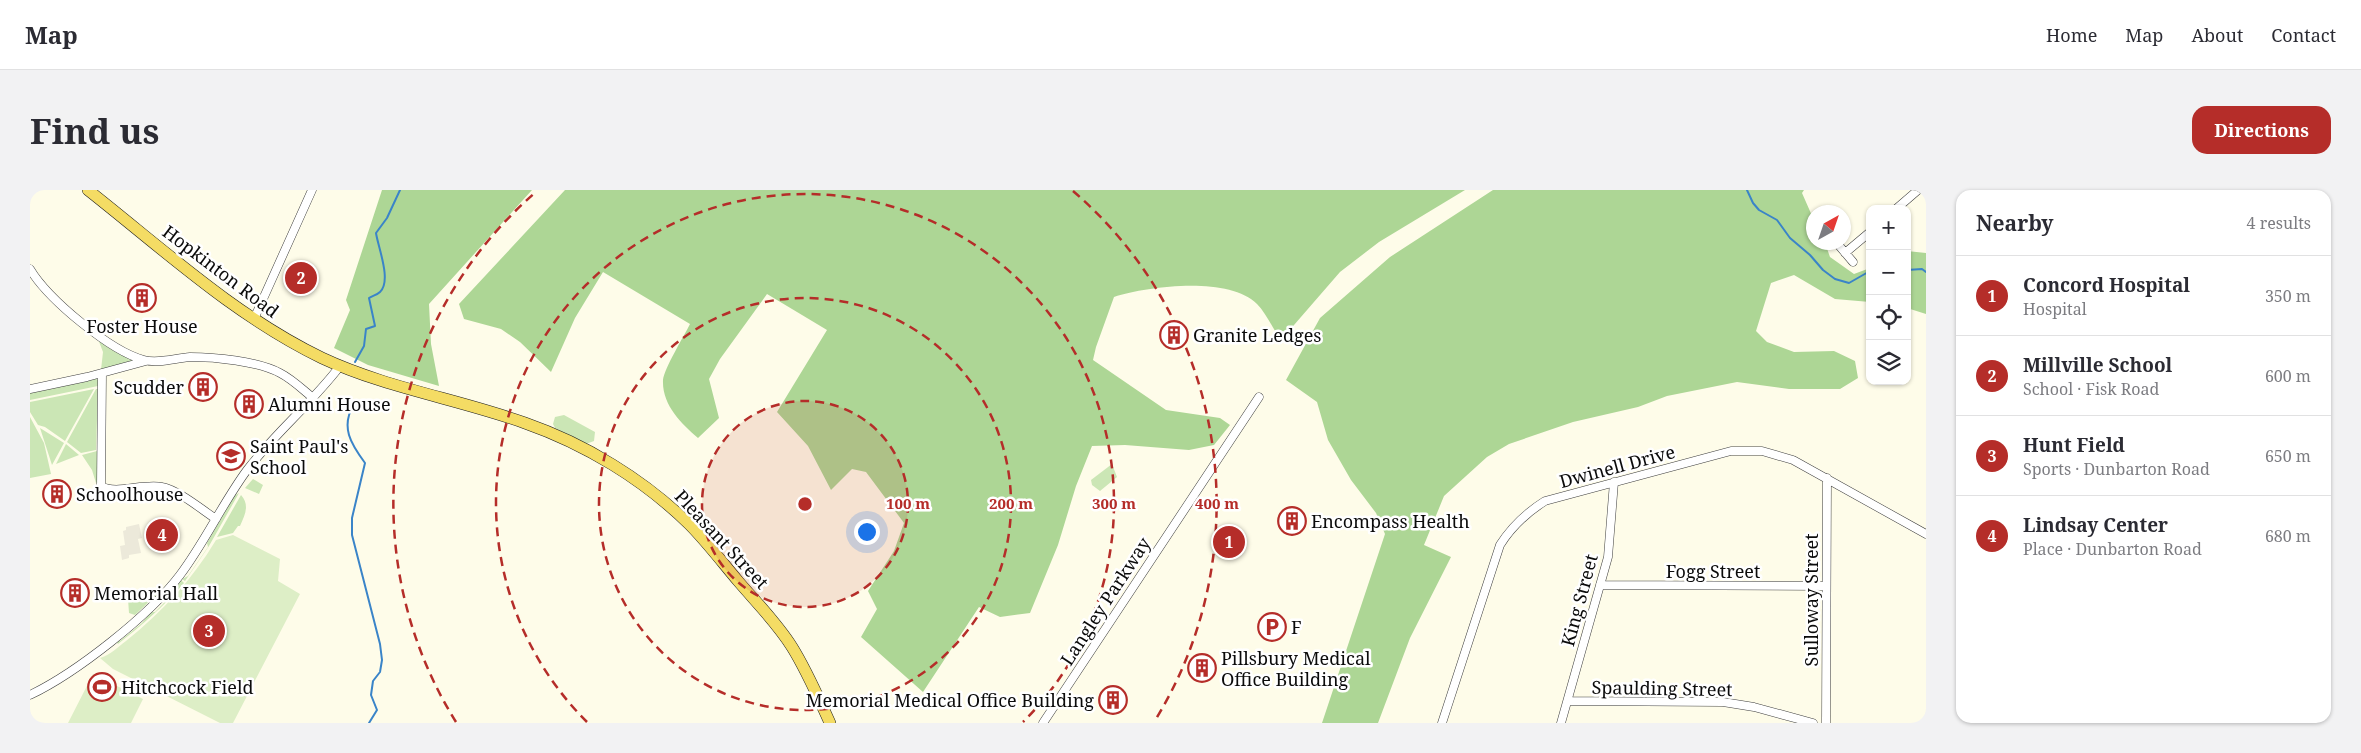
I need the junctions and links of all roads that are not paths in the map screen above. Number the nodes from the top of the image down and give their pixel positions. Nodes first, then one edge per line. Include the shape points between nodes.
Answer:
1 (88, 190) edge
2 (312, 190) edge
3 (1918, 190) edge
4 (1901, 205) edge
5 (1866, 235) edge
6 (1843, 250) edge
7 (1845, 253) junction
8 (1853, 262) dead end
9 (30, 269) edge
10 (254, 319) junction
11 (146, 361) junction
12 (340, 366) junction
13 (102, 372) junction
14 (30, 389) edge
15 (1259, 397) dead end
16 (313, 398) junction
17 (1826, 478) junction
18 (1614, 482) junction
19 (216, 519) junction
20 (1926, 534) edge
21 (1600, 585) junction
22 (1826, 586) junction
23 (30, 695) edge
24 (1568, 702) junction
25 (830, 723) edge
26 (1043, 723) edge
27 (1442, 723) edge
28 (1561, 723) edge
29 (1813, 723) edge
30 (1826, 723) edge

1 - 10 main road, Hopkinton Road
2 - 10 street
3 - 4 street
5 - 7 street
6 - 7 street
7 - 8 street
9 - 11 street via 45,289 81,321 120,349
10 - 12 main road, Hopkinton Road via 279,336
11 - 13 street
11 - 16 street via 206,358 258,365 285,375
12 - 16 street
12 - 25 main road, Pleasant Street via 524,422 584,449 638,481 691,526 781,632 799,658
13 - 14 street
13 - 19 street via 101,486 112,490 167,488
15 - 26 street, Langley Parkway
16 - 19 street via 249,469
17 - 18 street, Dwinell Drive via 1778,454 1746,450 1730,451
17 - 20 street, Dwinell Drive
17 - 22 street, Sulloway Street
18 - 21 street, King Street via 1608,557
18 - 27 street, Dwinell Drive via 1545,501 1531,509 1508,531 1500,545
19 - 23 street via 179,577 145,613 66,674
21 - 22 street, Fogg Street
21 - 24 street, King Street
22 - 30 street, Sulloway Street
24 - 28 street, King Street
24 - 29 street, Spaulding Street via 1723,702

